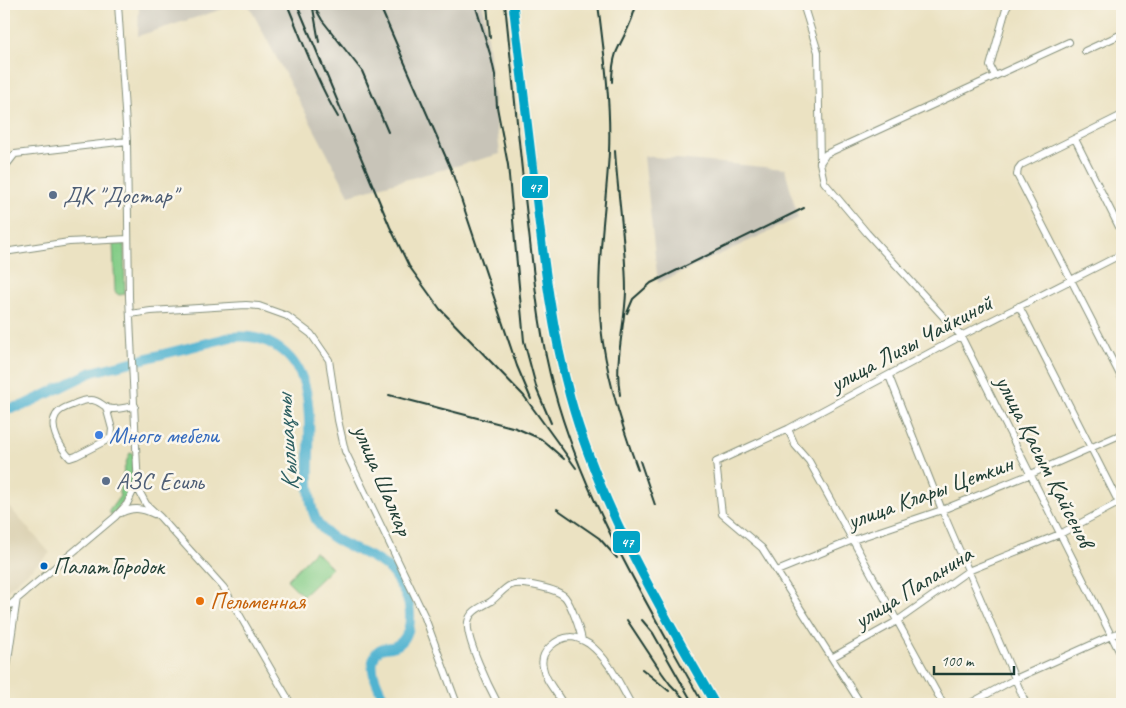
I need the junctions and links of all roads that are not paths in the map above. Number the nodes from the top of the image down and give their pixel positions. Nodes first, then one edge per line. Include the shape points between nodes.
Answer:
1 (118, 4) edge
2 (803, 4) edge
3 (1009, 4) edge
4 (1122, 34) edge
5 (1069, 42) dead end
6 (1085, 51) dead end
7 (995, 76) junction
8 (1122, 115) edge
9 (1074, 139) junction
10 (127, 141) junction
11 (820, 163) junction
12 (4, 165) edge
13 (1122, 233) edge
14 (128, 239) junction
15 (4, 252) edge
16 (1122, 254) edge
17 (1071, 280) junction
18 (1020, 306) junction
19 (130, 314) junction
20 (962, 336) junction
21 (888, 376) junction
22 (1122, 379) edge
23 (135, 406) junction
24 (106, 407) junction
25 (788, 429) junction
26 (1122, 434) edge
27 (1091, 448) junction
28 (1031, 474) junction
29 (137, 484) junction
30 (1121, 504) edge
31 (942, 510) junction
32 (115, 516) junction
33 (160, 517) junction
34 (1060, 534) junction
35 (853, 540) junction
36 (777, 571) junction
37 (968, 571) junction
38 (17, 598) junction
39 (4, 610) edge
40 (898, 621) junction
41 (1122, 631) edge
42 (1112, 637) junction
43 (582, 640) junction
44 (832, 657) junction
45 (1122, 657) edge
46 (1015, 679) junction
47 (4, 687) edge
48 (291, 704) edge
49 (457, 704) edge
50 (498, 704) edge
51 (563, 704) edge
52 (631, 704) edge
53 (861, 704) edge
54 (944, 704) edge
55 (969, 704) edge
56 (1026, 704) edge

1 - 10 street
2 - 11 street, улица Қасым Қайсенов via 818,52
3 - 7 street via 990,66
4 - 6 street
5 - 7 street
7 - 11 street via 826,154
8 - 9 street
9 - 13 street
9 - 17 street via 1021,165 1017,172
10 - 12 street via 15,154
10 - 14 street
11 - 20 street, улица Қасым Қайсенов via 824,182 867,234
14 - 15 street via 69,242
14 - 19 street
16 - 17 street, улица Лизы Чайкиной
17 - 18 street, улица Лизы Чайкиной
17 - 22 street
18 - 20 street, улица Лизы Чайкиной
18 - 27 street
19 - 23 street
19 - 49 street, улица Шалкар via 259,306 287,316 317,341 329,360 345,451 424,615
20 - 21 street, улица Лизы Чайкиной
20 - 28 street, улица Қасым Қайсенов
21 - 25 street, улица Лизы Чайкиной
21 - 31 street
23 - 24 street
23 - 29 street
24 - 24 street via 111,438 70,458 55,432 56,415 64,408 86,400 98,401
25 - 35 street via 794,445 809,461
25 - 36 street, улица Лизы Чайкиной via 716,462 722,514 762,548
26 - 27 street, улица Клары Цеткин
27 - 28 street, улица Клары Цеткин
27 - 30 street
28 - 31 street, улица Клары Цеткин
28 - 34 street, улица Қасым Қайсенов
29 - 32 street via 127,504
29 - 33 street via 141,498
30 - 34 street, улица Папанина
31 - 35 street, улица Клары Цеткин
31 - 37 street
32 - 33 street via 137,508
32 - 38 street
33 - 48 street via 224,588
34 - 37 street, улица Папанина
34 - 42 street, улица Қасым Қайсенов
35 - 36 street, улица Клары Цеткин
35 - 40 street
36 - 44 street
37 - 40 street, улица Папанина
37 - 46 street
38 - 39 street
38 - 47 street
40 - 44 street, улица Папанина
40 - 54 street
41 - 42 street
42 - 45 street, улица Қасым Қайсенов
42 - 46 street
43 - 50 street via 566,598 554,591 518,583 476,610 469,618 469,632
43 - 51 street via 563,639 547,650 542,658 546,676
43 - 52 street via 607,664
44 - 53 street
46 - 55 street
46 - 56 street

